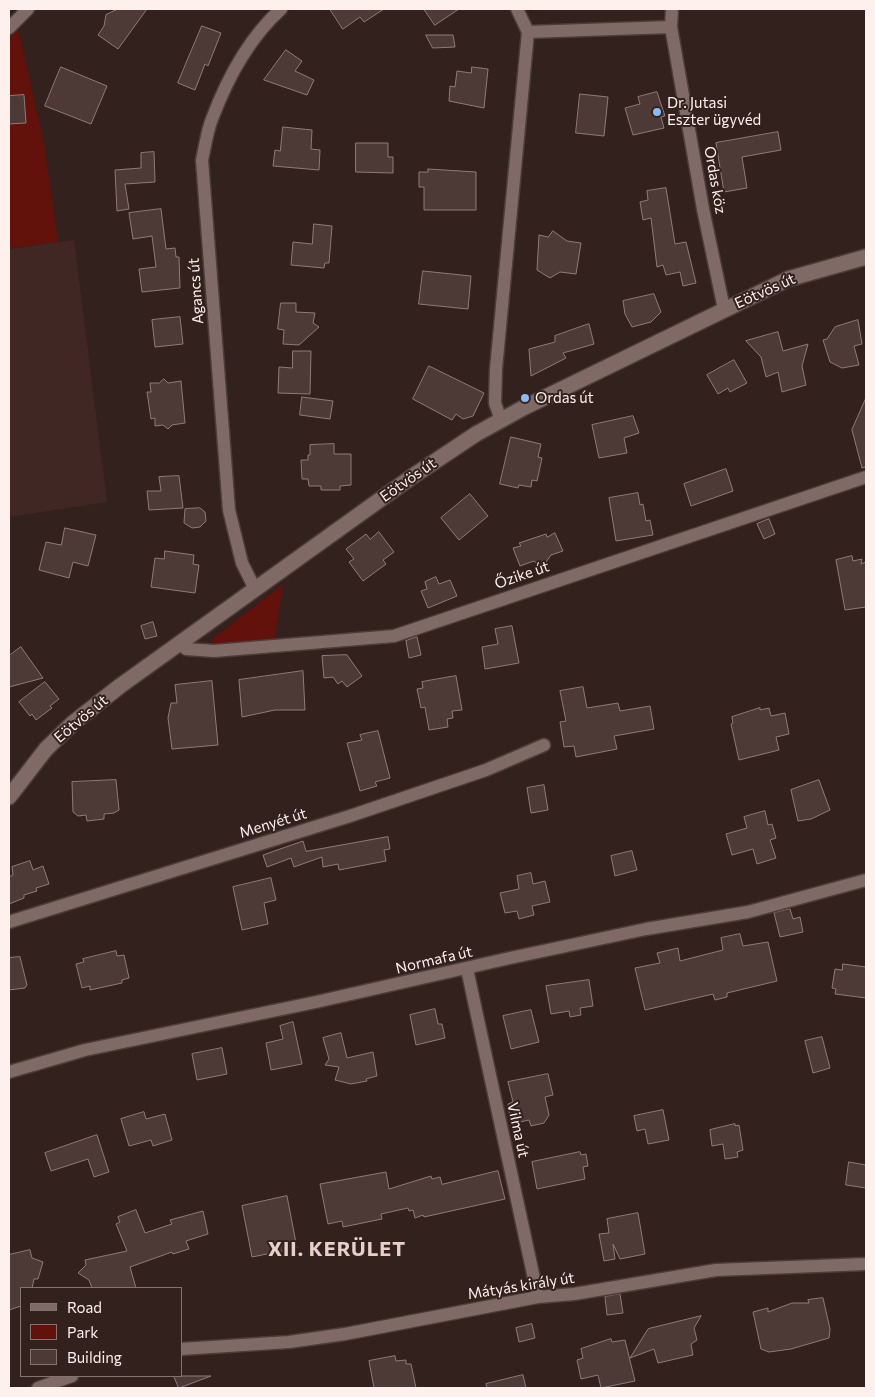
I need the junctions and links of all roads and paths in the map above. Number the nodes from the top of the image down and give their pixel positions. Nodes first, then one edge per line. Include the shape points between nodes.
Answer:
1 (28, 9) edge
2 (281, 9) edge
3 (517, 9) edge
4 (672, 9) edge
5 (671, 27) junction
6 (9, 28) edge
7 (528, 32) junction
8 (866, 257) edge
9 (724, 309) junction
10 (501, 420) junction
11 (866, 477) edge
12 (254, 589) junction
13 (181, 642) junction
14 (544, 744) dead end
15 (9, 797) edge
16 (866, 880) edge
17 (9, 922) edge
18 (467, 969) junction
19 (9, 1072) edge
20 (866, 1264) edge
21 (538, 1297) junction
22 (182, 1348) edge
23 (69, 1377) edge
24 (38, 1388) edge

1 - 6 street
2 - 12 street, Agancs út via 265,23 231,75 211,120 202,160 229,510 242,563
3 - 7 street
4 - 5 street
5 - 7 street
5 - 9 street, Ordas köz
7 - 10 street via 496,369 496,403
8 - 9 street, Eötvös út via 788,279
9 - 10 street, Eötvös út
10 - 12 street, Eötvös út via 413,476
11 - 13 street, Őzike út via 394,636 214,651 186,649
12 - 13 street, Eötvös út
13 - 15 street, Eötvös út via 73,724 46,749
14 - 17 street, Menyét út via 486,770 350,816
16 - 18 street, Normafa út via 748,912 646,929
18 - 19 street, Normafa út via 85,1050
18 - 21 street, Vilma út
20 - 21 street, Mátyás király út via 716,1270
21 - 22 street, Mátyás király út via 345,1334 289,1342
23 - 24 street

